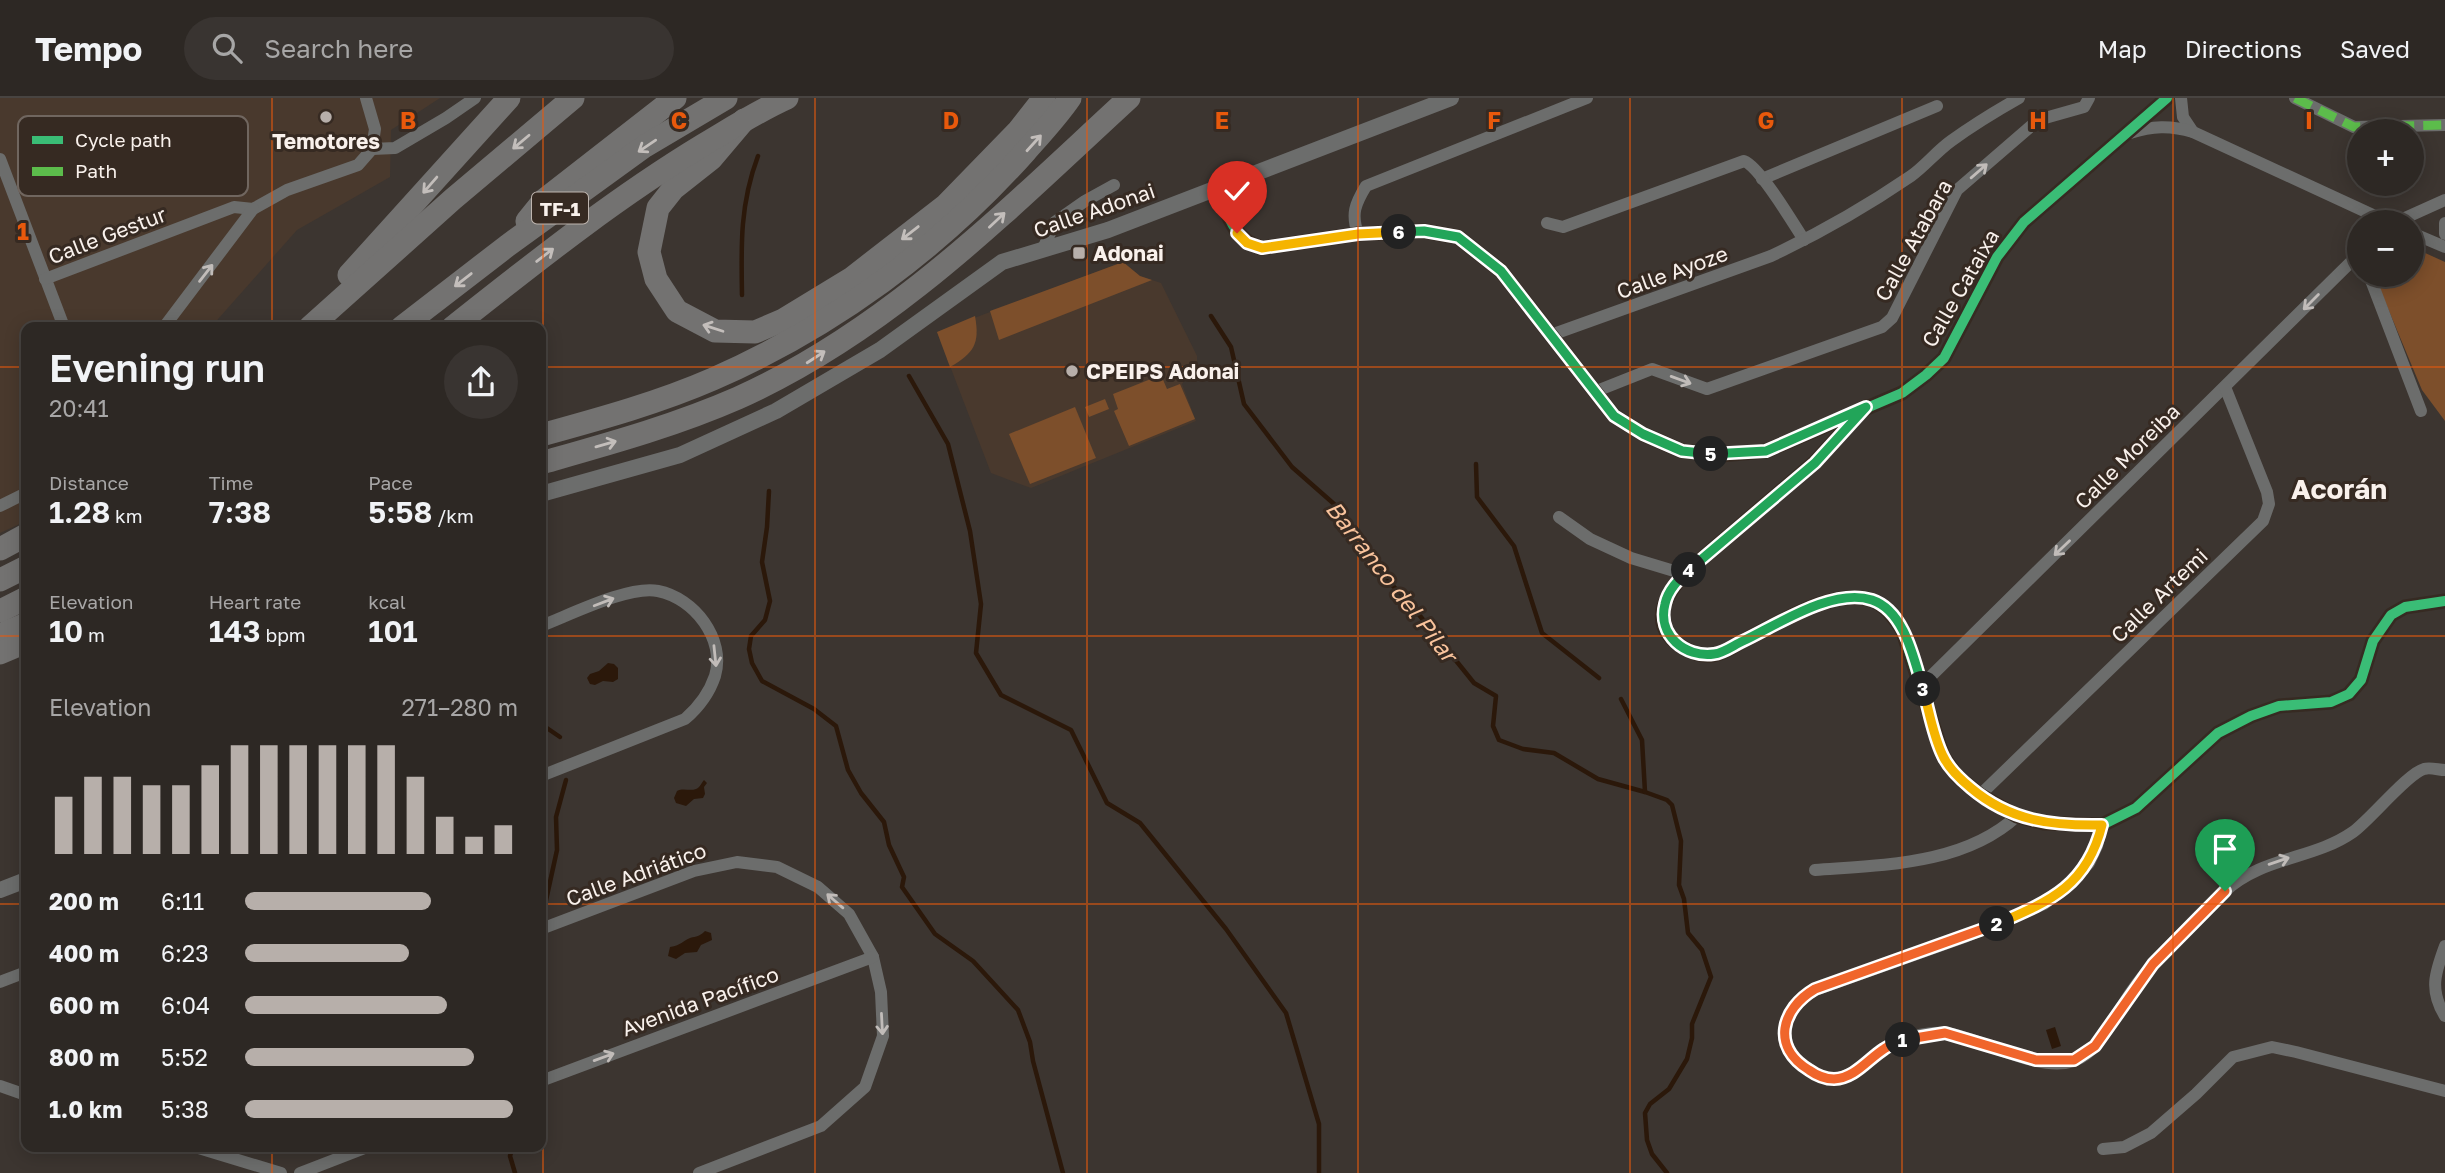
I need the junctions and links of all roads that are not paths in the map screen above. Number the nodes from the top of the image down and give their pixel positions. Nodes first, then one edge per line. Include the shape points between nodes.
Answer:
1 (366, 98) edge
2 (475, 98) edge
3 (509, 98) edge
4 (573, 98) edge
5 (675, 98) edge
6 (726, 98) edge
7 (787, 98) edge
8 (1044, 98) edge
9 (1070, 98) edge
10 (1129, 98) edge
11 (1451, 98) edge
12 (1587, 98) edge
13 (2020, 98) edge
14 (2089, 98) edge
15 (2181, 98) edge
16 (2295, 98) edge
17 (2166, 99) edge
18 (1937, 106) dead end
19 (744, 120) junction
20 (2445, 125) edge
21 (2193, 132) junction
22 (2123, 135) junction
23 (372, 149) junction
24 (0, 159) edge
25 (1762, 179) junction
26 (1114, 185) dead end
27 (1217, 188) junction
28 (2445, 200) edge
29 (253, 209) junction
30 (2362, 210) edge
31 (2419, 210) edge
32 (1547, 223) dead end
33 (2445, 223) edge
34 (1358, 234) junction
35 (2445, 234) edge
36 (2424, 238) edge
37 (1804, 240) junction
38 (507, 246) junction
39 (2445, 247) edge
40 (1042, 251) junction
41 (2347, 266) edge
42 (45, 279) junction
43 (2374, 287) edge
44 (62, 322) edge
45 (168, 322) edge
46 (305, 322) edge
47 (316, 322) edge
48 (408, 322) edge
49 (459, 322) edge
50 (1551, 335) junction
51 (2225, 387) junction
52 (1594, 392) junction
53 (1866, 407) junction
54 (2421, 411) dead end
55 (546, 434) edge
56 (546, 462) edge
57 (546, 493) edge
58 (21, 496) edge
59 (0, 506) edge
60 (1559, 517) dead end
61 (21, 538) edge
62 (0, 549) edge
63 (21, 570) edge
64 (1684, 574) junction
65 (0, 580) edge
66 (21, 600) edge
67 (2445, 601) edge
68 (0, 611) edge
69 (546, 624) edge
70 (21, 626) edge
71 (0, 635) edge
72 (21, 644) edge
73 (0, 653) edge
74 (1922, 685) junction
75 (2445, 770) edge
76 (546, 774) edge
77 (1980, 796) junction
78 (2017, 816) junction
79 (2102, 825) junction
80 (1815, 870) dead end
81 (21, 882) edge
82 (0, 890) edge
83 (546, 927) edge
84 (2445, 946) edge
85 (873, 957) junction
86 (21, 974) edge
87 (2, 980) edge
88 (2445, 1016) edge
89 (546, 1079) edge
90 (0, 1086) edge
91 (2445, 1091) edge
92 (21, 1093) edge
93 (2103, 1149) dead end
94 (208, 1152) edge
95 (354, 1152) edge
96 (253, 1169) edge
97 (281, 1173) edge
98 (300, 1173) edge
99 (699, 1173) edge

1 - 23 street via 374,130
2 - 23 street via 395,148
3 -> 46 highway
4 -> 47 highway
5 - 38 highway via 544,200
6 -> 38 highway, TF-1 via 645,146
7 - 19 highway, TF-1
8 -> 19 highway via 946,205 852,278 755,332 715,331 677,311 656,279 649,251 658,208 673,189 711,159
55 -> 9 highway via 713,379 857,299 961,218
56 -> 10 highway via 664,428 803,365 956,258
11 - 27 street, Calle Adonai
12 - 34 street via 1366,186 1355,205 1353,221
13 - 37 street, Calle Ayoze via 1950,141 1914,174
52 -> 14 street, Calle Atabara via 1652,369 1707,389 1882,327 1892,318 1957,190 2038,120 2084,107
15 - 21 street via 2183,117
16 - 20 street via 2354,127
17 - 22 street, Calle Cataixa
18 - 25 street
49 -> 19 highway, TF-1 via 598,214
21 - 22 street via 2174,126 2148,127
21 - 30 street
22 - 53 street, Calle Cataixa via 2011,237 1944,358 1902,393
23 - 29 street, Calle Gestur via 358,165 287,190
24 - 42 street
25 - 32 street via 1751,164 1737,162 1563,227
25 - 37 street
26 - 40 street via 1055,222
27 - 34 street, Calle Cataixa via 1237,233 1262,248
27 - 40 street, Calle Adonai
28 - 31 street
29 - 42 street, Calle Gestur via 234,207
45 -> 29 street
33 - 35 street
34 - 50 street, Calle Cataixa via 1424,231 1458,237 1501,271
36 - 39 street
37 - 50 street, Calle Ayoze via 1772,256
38 -> 48 highway, TF-1
40 - 57 street, Calle Adonai via 1002,262 880,350 776,411 680,455
41 -> 51 street, Calle Moreiba
42 - 44 street
43 - 54 street
50 - 52 street, Calle Cataixa
51 -> 74 street, Calle Moreiba
51 - 77 street, Calle Artemi via 2267,492 2269,504 2263,521
52 - 53 street, Calle Cataixa via 1614,416 1643,434 1682,451 1721,455 1766,451
53 - 64 street via 1815,463
58 - 59 street
60 - 64 street via 1590,540 1620,554
61 - 62 highway
63 - 65 highway
64 - 74 street via 1667,593 1662,614 1675,643 1696,655 1717,654 1828,600 1851,597 1873,600 1890,612 1902,629
66 - 68 highway
67 - 79 street via 2405,607 2390,615 2373,641 2361,680 2349,694 2331,702 2280,706 2218,733 2136,808
69 -> 76 street via 632,591 658,591 681,600 699,615 716,652 716,673 701,705 685,719
70 - 71 highway
72 - 73 highway
74 - 77 street via 1943,756
79 -> 75 street via 2089,863 2044,904 1799,998 1784,1029 1798,1064 1818,1076 1850,1076 1885,1048 1909,1037 1945,1033 2036,1060 2074,1060 2095,1046 2153,964 2225,891 2255,870 2353,832 2424,769
77 - 78 street
78 - 79 street
78 - 80 street via 2000,832 1956,851 1897,864
81 - 82 street
85 -> 83 street, Calle Adriático via 849,914 818,887 776,867 751,863 718,864 694,871
84 - 88 street via 2434,992
89 -> 85 street, Avenida Pacífico
85 -> 99 street, Calle Adriático via 881,992 883,1036 866,1087 821,1126
86 - 87 street
90 - 92 street
91 - 93 street via 2296,1052 2259,1049 2233,1057 2151,1133 2124,1147
94 - 96 street
95 - 98 street
96 - 97 street

